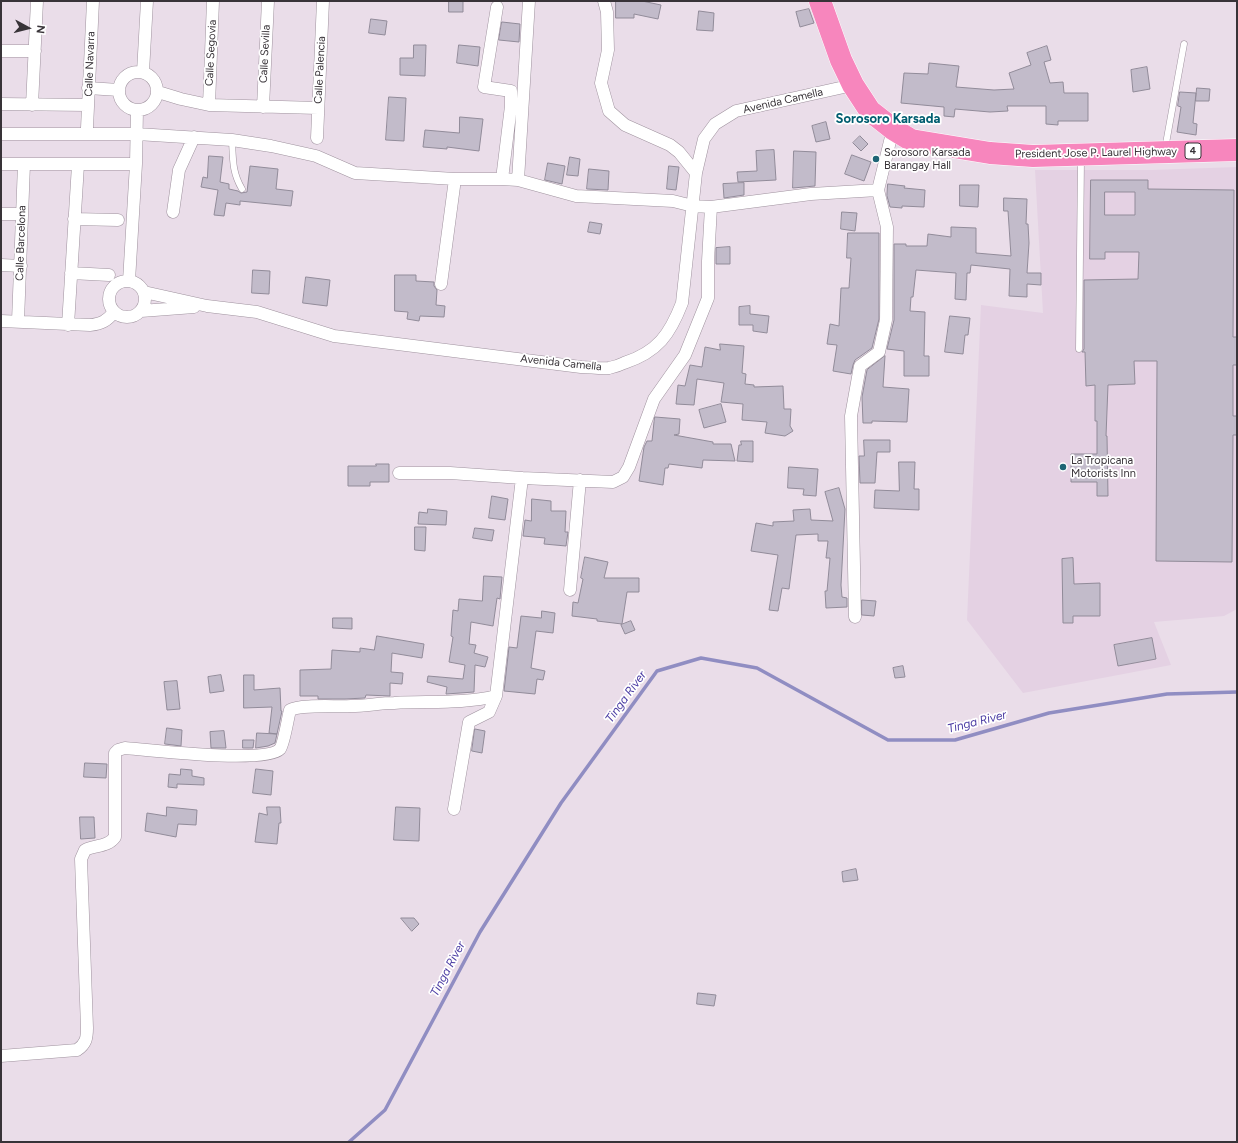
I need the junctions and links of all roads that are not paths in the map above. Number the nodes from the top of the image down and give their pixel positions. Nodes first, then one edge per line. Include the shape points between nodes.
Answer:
1 (37, 1) edge
2 (93, 1) edge
3 (147, 1) edge
4 (213, 1) edge
5 (268, 1) edge
6 (323, 1) edge
7 (529, 1) edge
8 (604, 1) edge
9 (820, 1) edge
10 (498, 7) dead end
11 (1184, 44) dead end
12 (1, 51) edge
13 (35, 51) junction
14 (143, 72) junction
15 (853, 85) junction
16 (88, 88) junction
17 (119, 90) junction
18 (158, 92) junction
19 (1, 104) edge
20 (32, 105) junction
21 (88, 105) junction
22 (209, 105) junction
23 (263, 107) junction
24 (318, 108) junction
25 (137, 110) junction
26 (87, 128) dead end
27 (892, 129) junction
28 (1, 134) edge
29 (137, 134) junction
30 (194, 137) junction
31 (317, 138) dead end
32 (232, 140) junction
33 (1237, 150) edge
34 (1164, 152) junction
35 (1081, 155) junction
36 (1, 164) edge
37 (24, 164) junction
38 (136, 164) junction
39 (78, 165) junction
40 (696, 173) junction
41 (455, 179) junction
42 (502, 179) junction
43 (518, 180) junction
44 (242, 189) dead end
45 (878, 190) junction
46 (693, 206) junction
47 (711, 207) junction
48 (173, 212) dead end
49 (1, 214) edge
50 (22, 214) junction
51 (74, 218) junction
52 (118, 220) dead end
53 (1, 265) edge
54 (21, 266) junction
55 (71, 273) junction
56 (109, 274) dead end
57 (129, 281) junction
58 (441, 284) dead end
59 (144, 292) junction
60 (207, 306) junction
61 (141, 311) junction
62 (114, 312) junction
63 (1, 321) edge
64 (18, 321) junction
65 (68, 325) junction
66 (1079, 349) dead end
67 (399, 473) dead end
68 (522, 478) junction
69 (580, 480) junction
70 (570, 590) dead end
71 (855, 617) dead end
72 (496, 696) junction
73 (454, 809) dead end
74 (1, 1056) edge

1 - 13 street
2 - 16 street, Calle Navarra
3 - 14 street
4 - 22 street, Calle Segovia
5 - 23 street, Calle Sevilla
6 - 24 street, Calle Palencia
7 - 43 street
8 - 40 street via 607,12 608,50 601,83 609,111 625,125 670,145
9 - 15 highway, President Jose P. Laurel Highway / 4 via 841,60
10 - 42 street via 484,87 511,90
11 - 34 lane
12 - 13 street
13 - 20 street
14 - 17 street via 128,74 122,80
14 - 18 street via 151,76
15 - 27 highway, President Jose P. Laurel Highway / 4 via 870,111
15 - 40 street, Avenida Camella via 736,111 716,124 704,139
16 - 17 street
16 - 21 street, Calle Navarra
17 - 25 street via 123,104
18 - 22 street
18 - 25 street via 152,105
19 - 20 street
20 - 21 street
21 - 26 street, Calle Navarra
22 - 23 street
23 - 24 street
24 - 31 street, Calle Palencia
25 - 29 street
27 - 35 highway, President Jose P. Laurel Highway / 4 via 911,140 990,153 1033,156
27 - 45 street
28 - 29 street
29 - 30 street
29 - 38 street
30 - 32 street
30 - 48 street via 179,170
32 - 41 street via 316,156 355,173
32 - 44 lane via 234,173
33 - 34 highway, President Jose P. Laurel Highway / 4
34 - 35 highway, President Jose P. Laurel Highway / 4
35 - 66 lane
36 - 37 street
37 - 39 street
37 - 50 street, Calle Barcelona
38 - 39 street
38 - 57 street
39 - 51 street
40 - 46 street, Avenida Camella
41 - 42 street
41 - 58 street
42 - 43 street
43 - 46 street via 576,196 673,202
45 - 47 street via 811,194
45 - 71 street via 887,227 886,320 879,352 860,366 851,416
46 - 47 street
46 - 60 street, Avenida Camella via 682,303 675,322 664,339 648,353 610,368 581,367 334,336 257,312
47 - 69 street via 708,298 685,354 654,399 623,477 612,482
49 - 50 street
50 - 54 street, Calle Barcelona
51 - 52 street
51 - 55 street
53 - 54 street
54 - 64 street, Calle Barcelona
55 - 56 street
55 - 65 street
57 - 59 street
57 - 62 street via 115,286 111,292 110,306
59 - 60 street, Avenida Camella
59 - 61 street via 145,302
60 - 61 street, Avenida Camella
61 - 62 street via 128,318
62 - 65 street via 100,324
63 - 64 street
64 - 65 street
67 - 68 street via 450,473
68 - 69 street
68 - 72 street
69 - 70 street
72 - 73 street via 489,712 469,722
72 - 74 street via 469,700 294,708 290,710 281,748 258,756 125,748 118,750 115,753 116,837 111,842 85,850 81,859 87,1028 84,1045 77,1050

